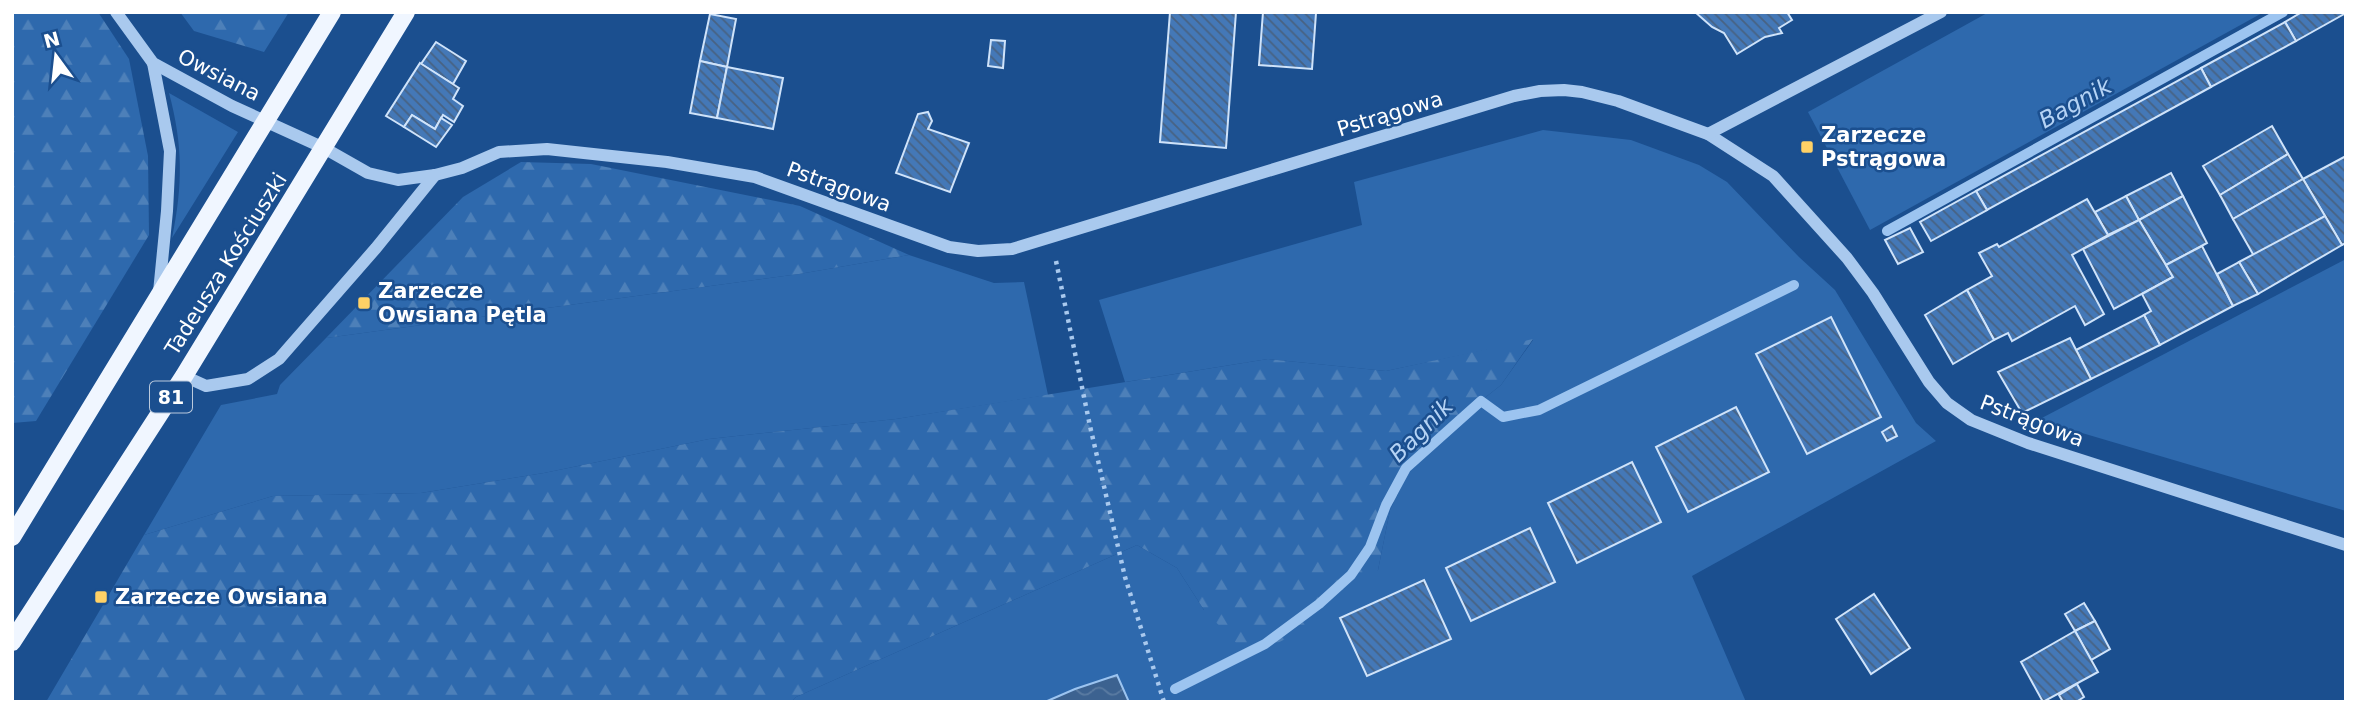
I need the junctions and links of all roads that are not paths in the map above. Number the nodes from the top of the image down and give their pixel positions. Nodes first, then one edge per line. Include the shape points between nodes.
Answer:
1 (116, 12) edge
2 (332, 12) edge
3 (406, 12) edge
4 (1941, 12) edge
5 (153, 64) junction
6 (267, 120) junction
7 (1708, 134) junction
8 (324, 148) junction
9 (435, 175) junction
10 (158, 299) junction
11 (184, 376) junction
12 (12, 537) edge
13 (2346, 545) edge
14 (12, 642) edge

1 - 5 street, Owsiana
2 - 6 main road, Tadeusza Kościuszki
3 - 8 main road, Tadeusza Kościuszki / 81
4 - 7 street
5 - 6 street, Owsiana
5 - 10 street via 170,151
6 - 8 street, Owsiana
6 - 10 main road, Tadeusza Kościuszki
7 - 9 street, Pstrągowa via 1618,101 1582,92 1540,91 1012,249 978,251 949,247 755,177 591,153 547,149 499,152
7 - 13 street, Pstrągowa via 1773,176 1815,221 1873,293 1929,382 1971,420 2028,443
8 - 9 street, Pstrągowa via 368,173 398,180
8 - 11 main road, Tadeusza Kościuszki / 81
9 - 11 street via 279,359 248,379 205,386
10 - 12 main road, Tadeusza Kościuszki
11 - 14 main road, Tadeusza Kościuszki / 81

